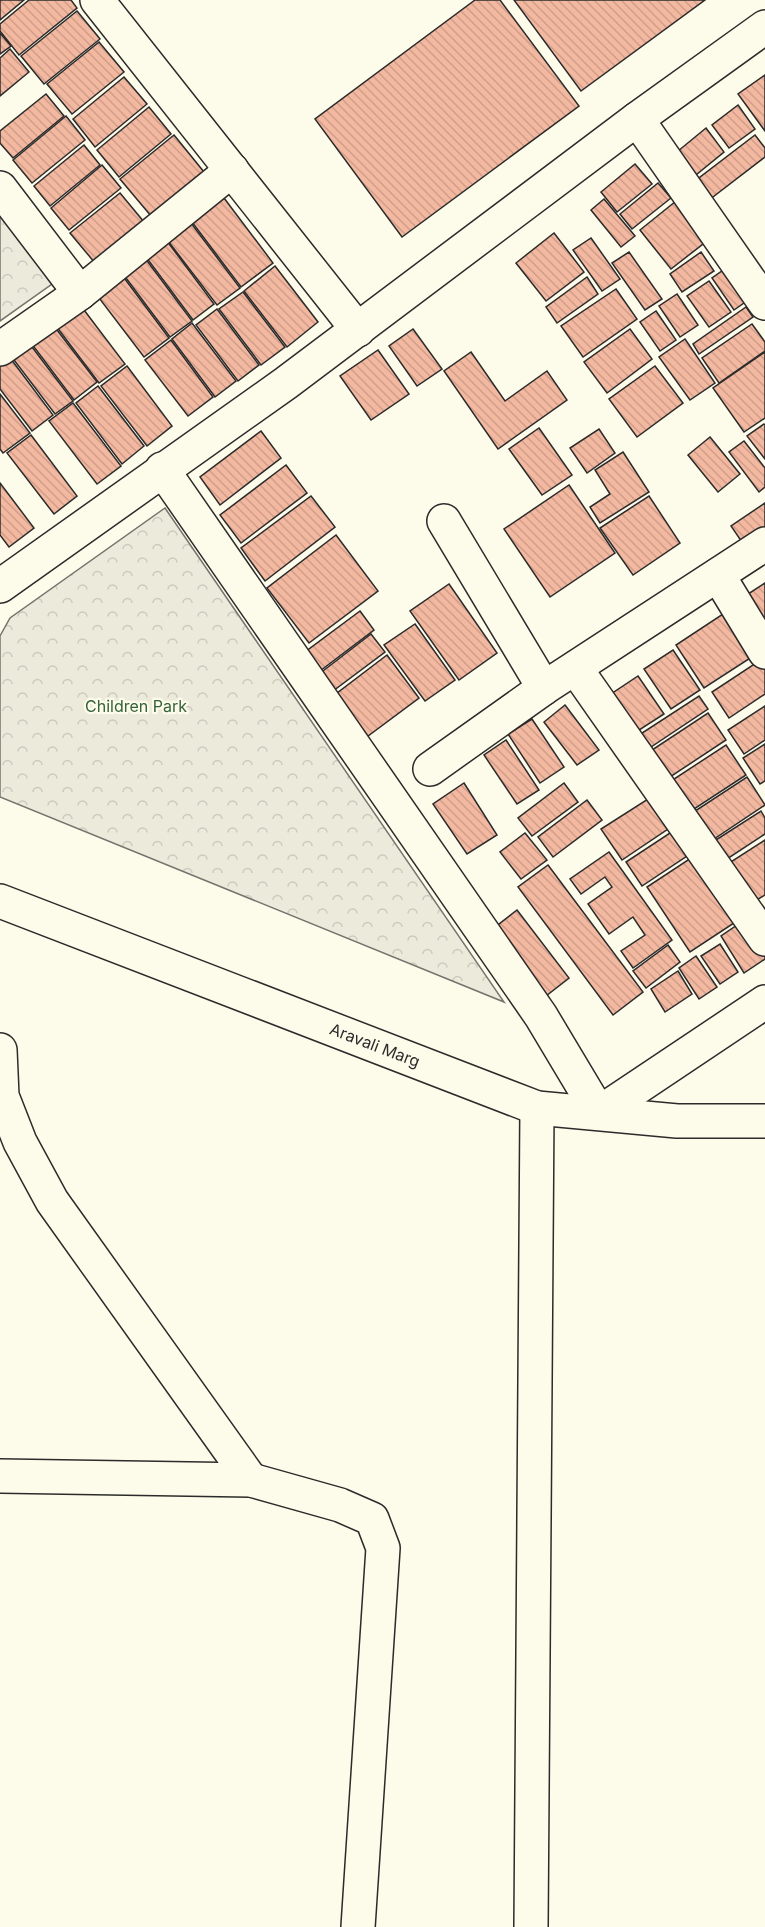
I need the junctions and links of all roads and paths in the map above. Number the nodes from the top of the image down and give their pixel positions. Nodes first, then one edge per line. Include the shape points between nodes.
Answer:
1 (98, 0) edge
2 (765, 27) edge
3 (637, 119) junction
4 (232, 170) junction
5 (0, 188) edge
6 (80, 292) junction
7 (765, 303) edge
8 (358, 330) junction
9 (0, 349) edge
10 (162, 469) junction
11 (444, 521) dead end
12 (765, 544) edge
13 (718, 576) junction
14 (0, 586) edge
15 (765, 652) edge
16 (576, 669) junction
17 (544, 688) junction
18 (430, 769) dead end
19 (0, 901) edge
20 (765, 939) edge
21 (765, 1002) edge
22 (0, 1050) edge
23 (537, 1108) junction
24 (599, 1113) junction
25 (765, 1121) edge
26 (0, 1476) edge
27 (251, 1480) junction
28 (358, 1927) edge
29 (531, 1927) edge

1 - 4 street
2 - 3 street
3 - 7 street
3 - 8 street
4 - 6 street
4 - 8 street
5 - 6 street
6 - 9 street
8 - 10 street
10 - 14 street
10 - 24 street via 541,1016
11 - 17 street
12 - 13 street
13 - 15 street
13 - 16 street
16 - 17 street
16 - 20 street
17 - 18 street
19 - 23 street, Aravali Marg
21 - 24 street
22 - 27 street via 2,1096 20,1142 52,1201
23 - 24 street, Aravali Marg
23 - 29 street
24 - 25 street, Aravali Marg via 677,1121
26 - 27 street
27 - 28 street via 340,1504 372,1519 383,1548

